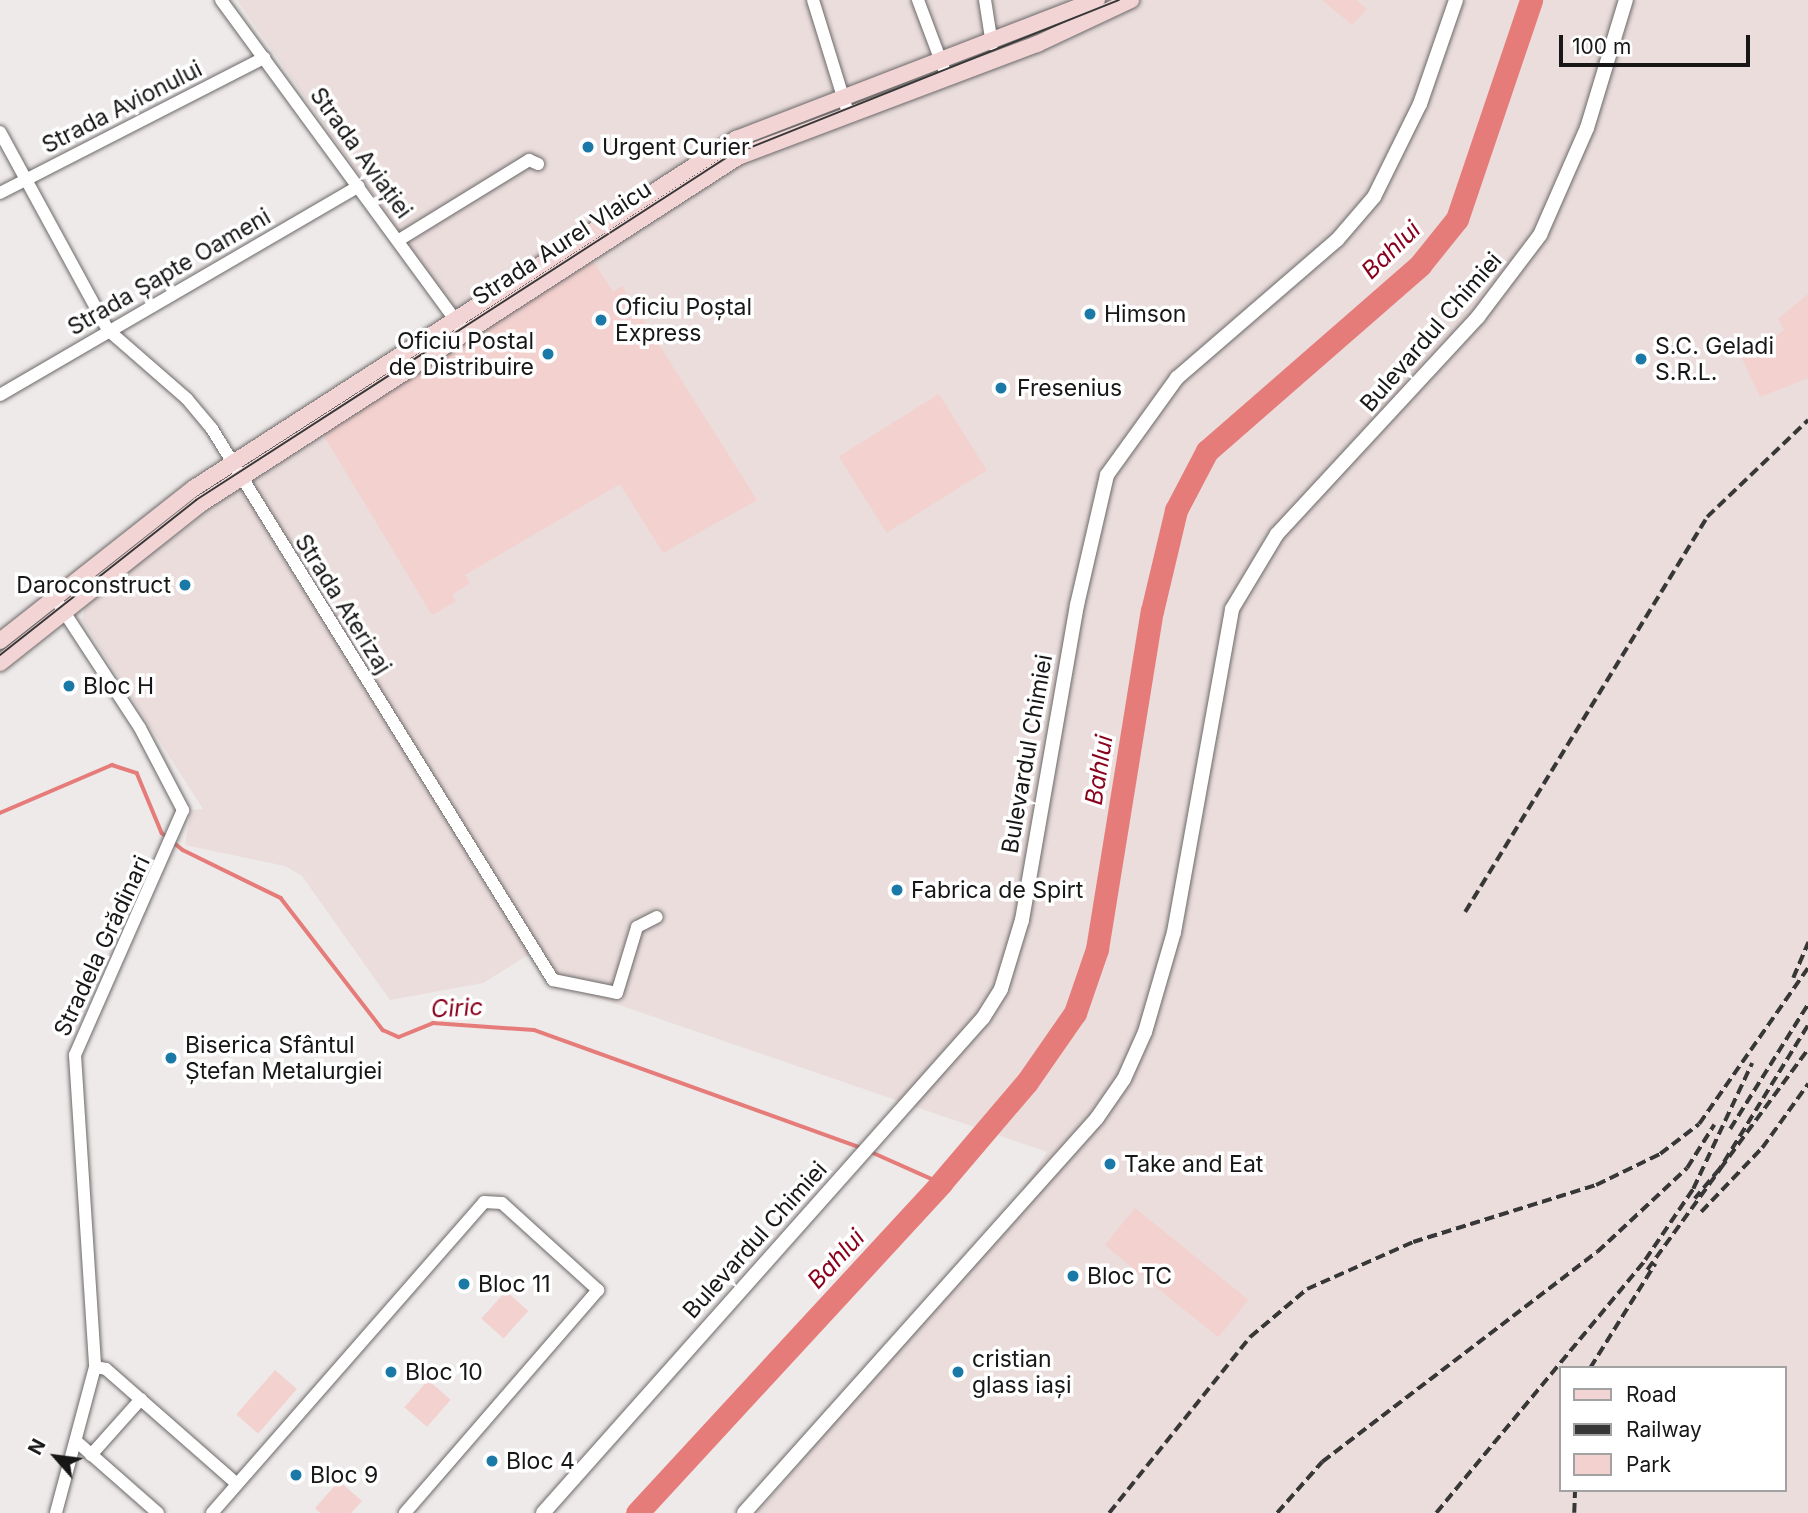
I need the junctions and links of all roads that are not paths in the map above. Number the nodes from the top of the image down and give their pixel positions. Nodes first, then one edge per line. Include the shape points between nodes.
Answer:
1 (221, 0) edge
2 (813, 0) edge
3 (918, 0) edge
4 (985, 0) edge
5 (1097, 0) edge
6 (1131, 0) edge
7 (1456, 0) edge
8 (1626, 0) edge
9 (992, 44) junction
10 (264, 58) junction
11 (944, 70) junction
12 (879, 85) junction
13 (844, 97) junction
14 (885, 103) junction
15 (848, 113) junction
16 (0, 131) edge
17 (538, 164) dead end
18 (25, 180) junction
19 (359, 186) junction
20 (0, 193) edge
21 (399, 240) junction
22 (459, 326) junction
23 (108, 330) junction
24 (0, 395) edge
25 (232, 462) junction
26 (240, 477) junction
27 (60, 604) junction
28 (0, 641) edge
29 (0, 663) edge
30 (657, 917) dead end
31 (95, 1367) junction
32 (141, 1399) junction
33 (76, 1441) junction
34 (91, 1455) junction
35 (237, 1484) junction
36 (56, 1513) edge
37 (158, 1513) edge
38 (212, 1513) edge
39 (405, 1513) edge
40 (543, 1513) edge
41 (744, 1513) edge

1 - 10 street, Strada Aviației
2 - 13 street
3 - 11 street
4 - 9 street
5 - 9 main road, Strada Aurel Vlaicu
6 - 11 main road, Strada Aurel Vlaicu
7 - 40 street, Bulevardul Chimiei via 1398,156 1362,213 1177,378 1118,451 1092,530 1010,964 983,1018
8 - 41 street, Bulevardul Chimiei via 1566,185 1533,246 1456,342 1277,534 1232,609 1174,932 1145,1032 1124,1079 1097,1118
9 - 11 main road, Strada Aurel Vlaicu
10 - 18 street, Strada Avionului
10 - 19 street, Strada Aviației
11 - 12 main road, Strada Aurel Vlaicu
11 - 14 main road, Strada Aurel Vlaicu
12 - 13 main road, Strada Aurel Vlaicu
12 - 14 street
13 - 15 street
13 - 22 main road, Strada Aurel Vlaicu via 736,139
14 - 15 main road, Strada Aurel Vlaicu
15 - 22 main road, Strada Aurel Vlaicu via 738,157
16 - 18 street, Strada Aterizaj
17 - 21 street via 529,160
18 - 20 street, Strada Avionului
18 - 23 street, Strada Aterizaj
19 - 21 street, Strada Aviației
19 - 23 street, Strada Șapte Oameni
21 - 22 street, Strada Aviației
22 - 25 main road, Strada Aurel Vlaicu
22 - 26 main road, Strada Aurel Vlaicu
23 - 24 street, Strada Șapte Oameni
23 - 25 street, Strada Aterizaj via 187,399
25 - 26 street, Strada Aterizaj
25 - 27 main road, Strada Aurel Vlaicu
26 - 27 main road, Strada Aurel Vlaicu
26 - 30 street, Strada Aterizaj via 553,980 617,993 637,928
27 - 28 main road, Strada Aurel Vlaicu
27 - 29 main road, Strada Aurel Vlaicu
27 - 31 street, Stradela Grădinari via 178,792 183,810 178,832 75,1055
31 - 32 street
31 - 33 street, Stradela Grădinari
32 - 34 street
32 - 35 street
33 - 34 street
33 - 36 street, Stradela Grădinari
34 - 37 street
35 - 38 street
35 - 39 street via 484,1202 502,1203 597,1282 598,1290

